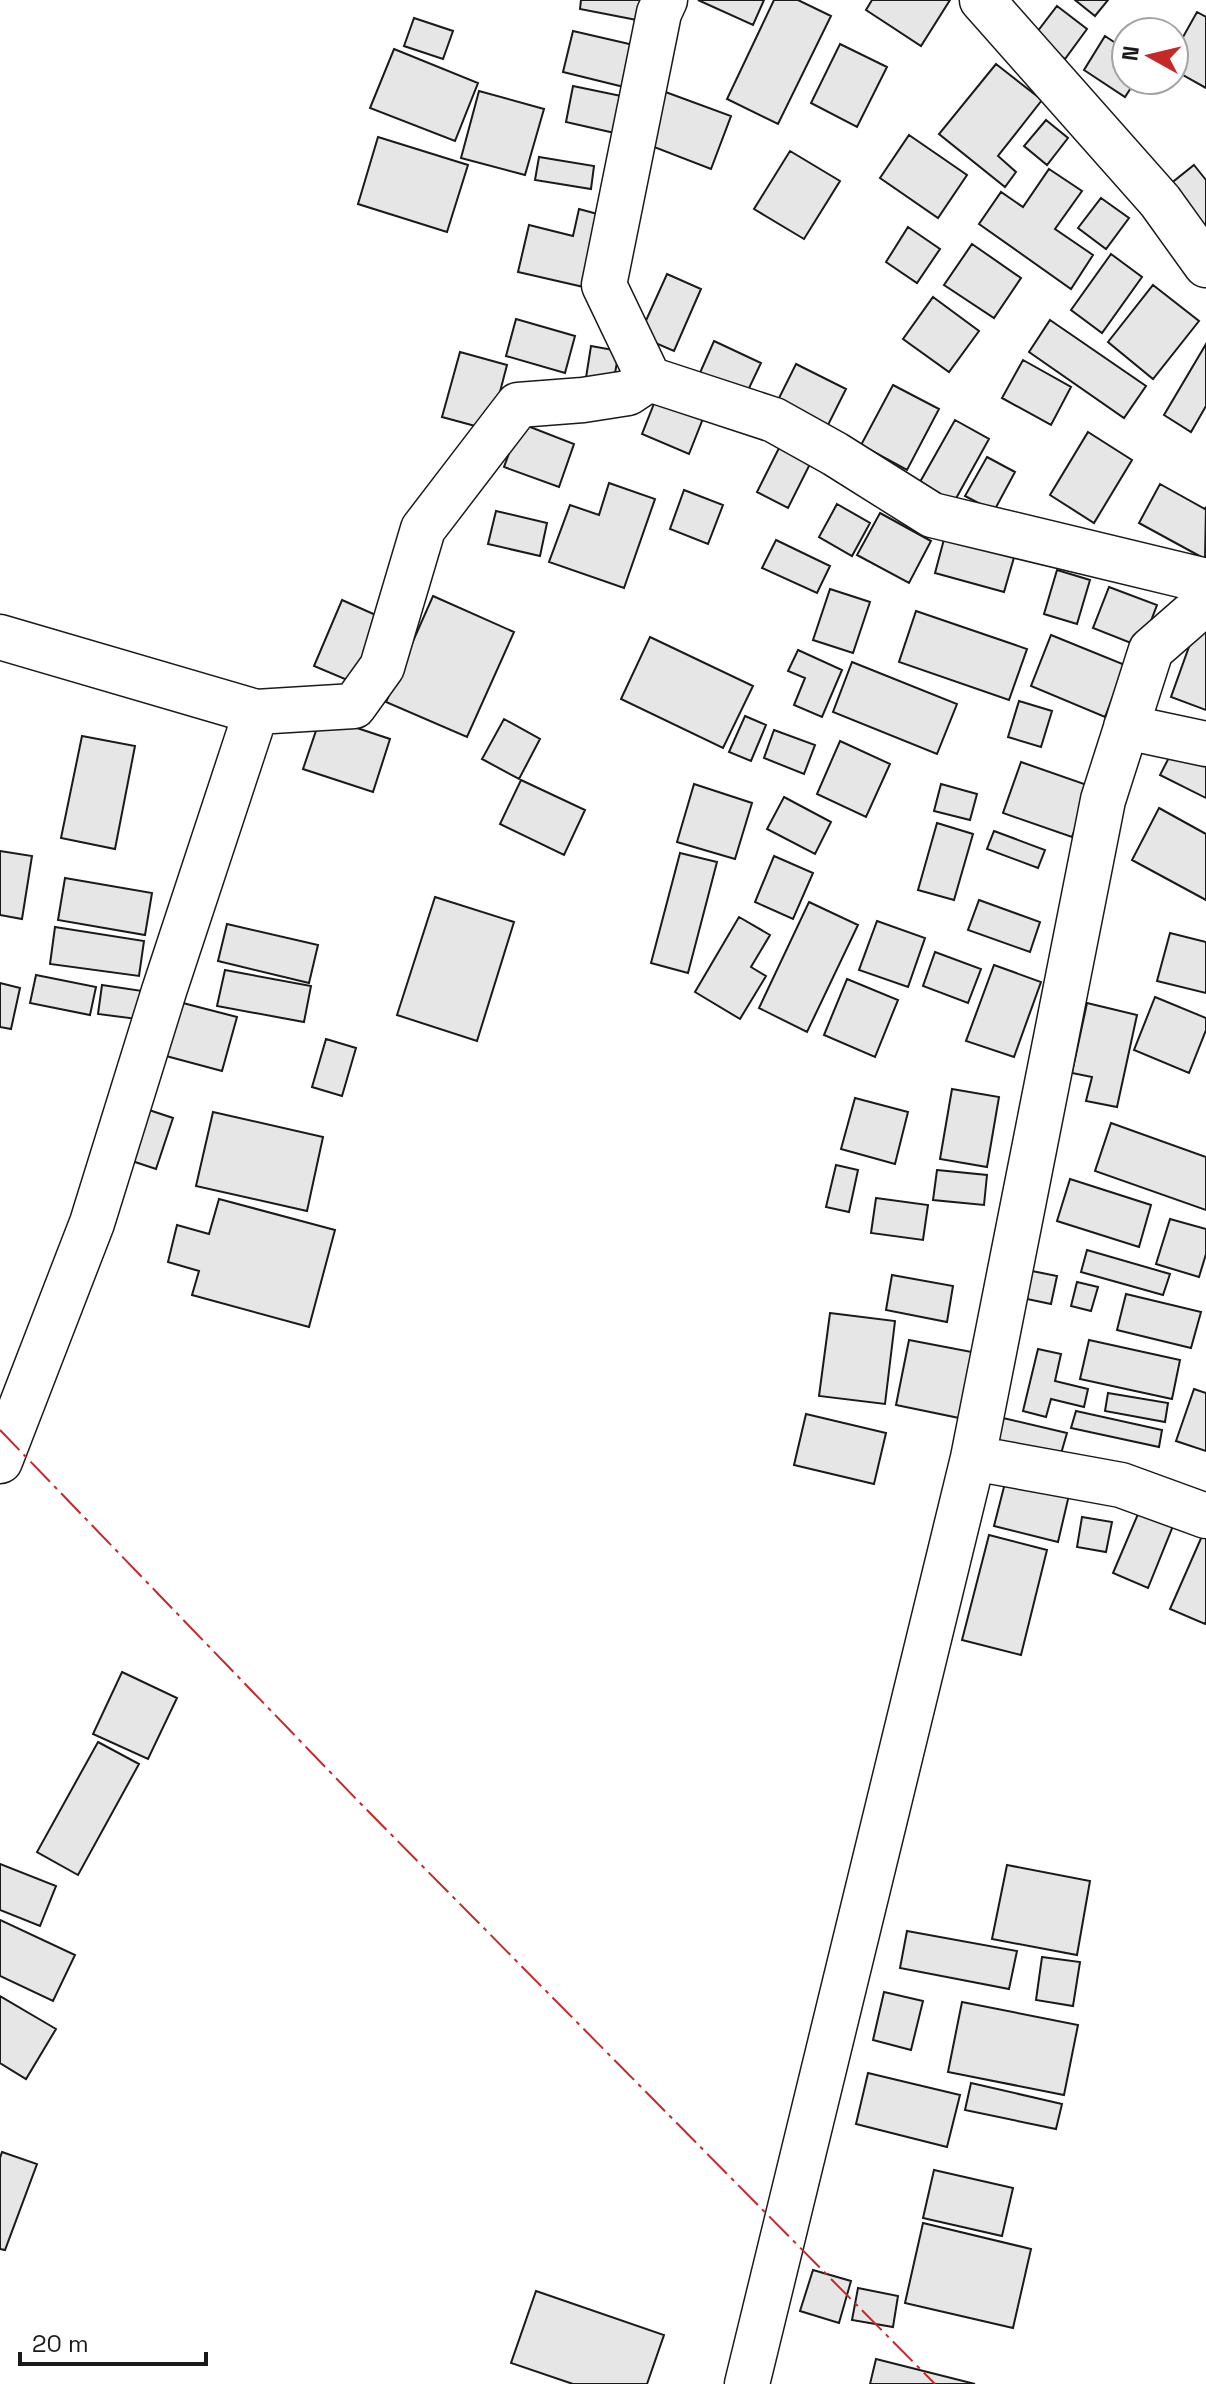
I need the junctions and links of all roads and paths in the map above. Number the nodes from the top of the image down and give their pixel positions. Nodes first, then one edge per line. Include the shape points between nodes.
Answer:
1 (665, 0) edge
2 (982, 0) edge
3 (1206, 265) edge
4 (649, 379) junction
5 (1206, 581) edge
6 (1206, 602) edge
7 (0, 637) edge
8 (256, 712) junction
9 (1126, 727) junction
10 (1206, 744) edge
11 (973, 1458) junction
12 (0, 1461) edge
13 (1206, 1516) edge
14 (747, 2384) edge

1 - 4 street via 604,285
2 - 3 street via 1160,201
4 - 5 street via 774,420 932,515
4 - 8 street via 628,393 518,405 423,529 382,667 354,706
6 - 9 street via 1151,650
7 - 8 street
8 - 12 street via 92,1223
9 - 10 street
9 - 11 street via 1103,800
11 - 13 street via 1121,1485
11 - 14 street

